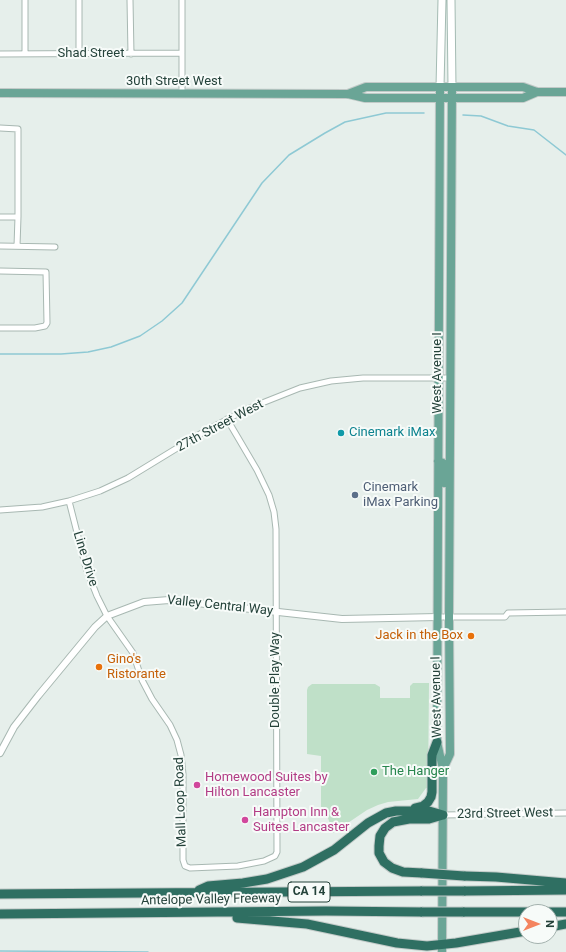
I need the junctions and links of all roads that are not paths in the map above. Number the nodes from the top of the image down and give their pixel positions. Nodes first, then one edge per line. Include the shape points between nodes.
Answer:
1 (25, 0) edge
2 (79, 0) edge
3 (130, 0) edge
4 (182, 0) edge
5 (442, 0) edge
6 (451, 0) edge
7 (182, 53) junction
8 (0, 54) edge
9 (25, 54) junction
10 (79, 54) junction
11 (131, 54) junction
12 (440, 87) junction
13 (452, 87) junction
14 (537, 92) junction
15 (566, 92) edge
16 (0, 93) edge
17 (182, 94) junction
18 (348, 94) junction
19 (440, 98) junction
20 (452, 98) junction
21 (0, 128) edge
22 (0, 217) edge
23 (18, 217) junction
24 (0, 246) edge
25 (17, 246) junction
26 (55, 247) dead end
27 (0, 271) edge
28 (0, 328) edge
29 (438, 378) junction
30 (450, 378) junction
31 (227, 419) junction
32 (438, 461) junction
33 (449, 500) junction
34 (69, 501) junction
35 (0, 510) edge
36 (276, 612) junction
37 (566, 612) edge
38 (107, 616) junction
39 (438, 617) junction
40 (449, 617) junction
41 (437, 742) junction
42 (0, 753) edge
43 (443, 769) junction
44 (408, 810) junction
45 (566, 813) edge
46 (443, 814) junction
47 (275, 856) joint
48 (566, 883) edge
49 (566, 890) edge
50 (196, 892) junction
51 (0, 894) edge
52 (566, 912) edge
53 (212, 913) junction
54 (0, 914) edge
55 (518, 933) edge
56 (442, 948) edge

1 - 9 street
2 - 10 street
3 - 11 street
4 - 7 street
5 - 12 main road, West Avenue I
6 - 13 main road, West Avenue I
7 - 11 street, Shad Street
7 - 17 street
8 - 9 street, Shad Street
9 - 10 street, Shad Street
10 - 11 street, Shad Street
12 - 13 main road, 30th Street West
12 - 18 main road, 30th Street West via 366,88
12 - 19 main road, West Avenue I
13 - 14 main road, 30th Street West via 524,87
13 - 20 main road, West Avenue I
14 - 15 main road, 30th Street West
14 - 20 main road, 30th Street West via 523,98
16 - 17 main road, 30th Street West
17 - 18 main road, 30th Street West
18 - 19 main road, 30th Street West via 365,98
19 - 20 main road, 30th Street West
19 - 29 main road, West Avenue I
20 - 30 main road, West Avenue I
21 - 23 street via 18,129
22 - 23 street
23 - 25 street
24 - 25 street
25 - 26 street
27 - 28 street via 46,272 48,323 35,328
29 - 30 street, 27th Street West
29 - 31 street, 27th Street West via 362,378 331,381 279,395
29 - 32 main road, West Avenue I
30 - 33 main road, West Avenue I
31 - 34 street, 27th Street West via 128,478
31 - 36 street, Double Play Way via 270,495 276,528
32 - 33 main road via 443,463 445,493
32 - 39 main road, West Avenue I
33 - 40 main road, West Avenue I
34 - 35 street, 27th Street West via 42,507
34 - 38 street, Line Drive via 86,568
36 - 38 street, Valley Central Way via 169,600 144,602
36 - 39 street, Valley Central Way via 342,619
36 - 47 street, Double Play Way
37 - 40 street via 508,613 505,617
38 - 42 street, Valley Central Way via 38,696 14,727
38 - 47 street, Mall Loop Road via 133,653 142,680 177,740 183,774 185,866 238,866
39 - 40 street
39 - 41 main road, West Avenue I
40 - 43 main road, West Avenue I via 450,754
41 - 43 main road, West Avenue I
41 - 44 highway via 432,755 431,797 423,806
43 - 46 main road, West Avenue I
44 - 46 highway
44 - 50 highway via 377,817 334,850 289,873 243,883 208,886
45 - 46 street, 23rd Street West
46 - 48 highway, bridge via 429,819 393,822 385,828 380,836 379,846 384,862 403,872
46 - 56 main road, West Avenue I
49 - 50 highway, Antelope Valley Freeway / CA 14, bridge
50 - 51 highway, Antelope Valley Freeway / CA 14
52 - 53 highway, Antelope Valley Freeway / CA 14, bridge
53 - 54 highway, Antelope Valley Freeway / CA 14
53 - 56 highway via 307,924 411,945
55 - 56 highway

